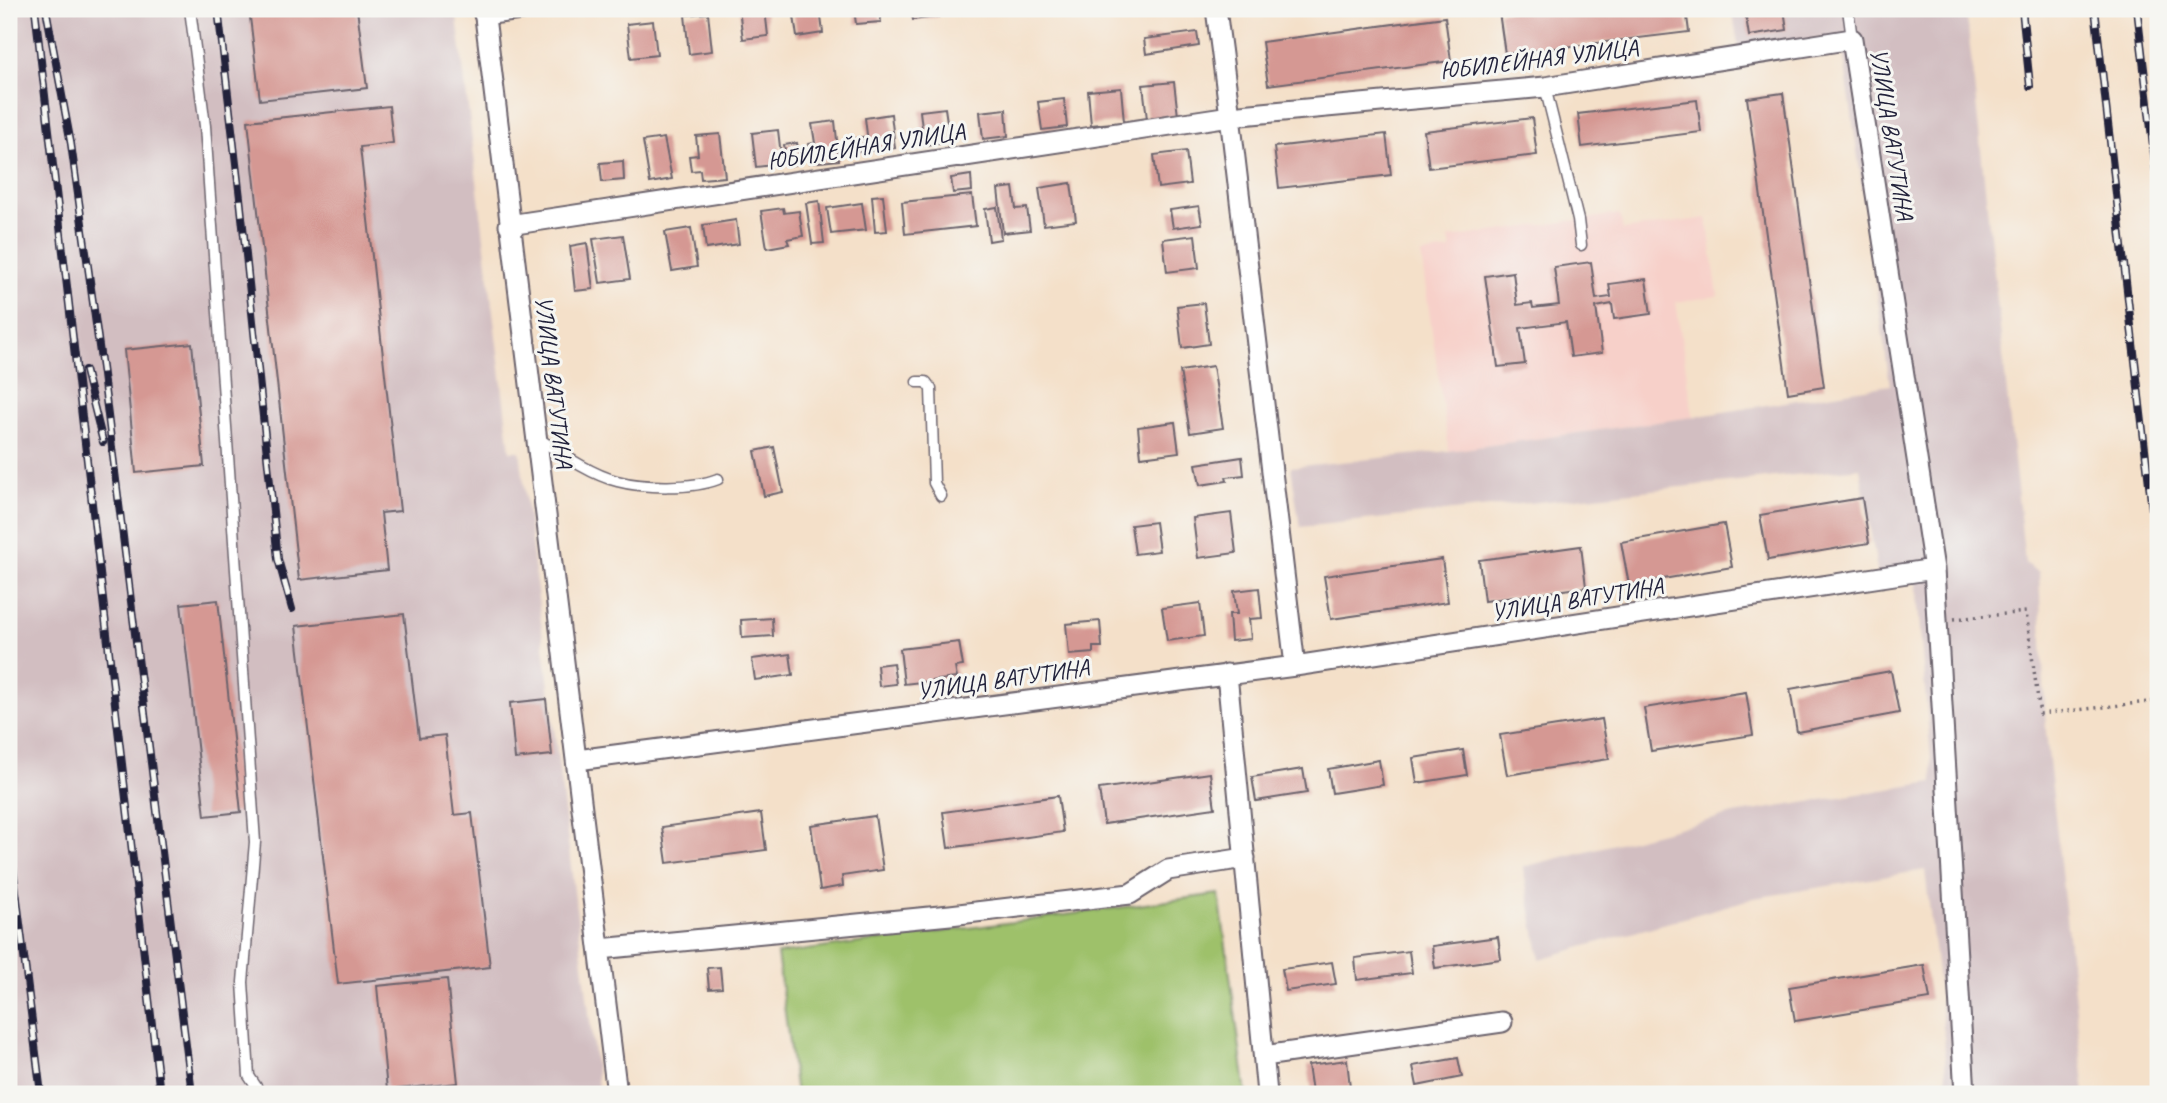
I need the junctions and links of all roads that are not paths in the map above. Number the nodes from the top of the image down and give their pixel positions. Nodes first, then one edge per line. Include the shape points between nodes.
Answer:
1 (190, 9) edge
2 (528, 9) edge
3 (1216, 9) edge
4 (1848, 9) edge
5 (484, 12) edge
6 (1852, 39) junction
7 (1545, 87) junction
8 (1230, 116) junction
9 (509, 225) junction
10 (1581, 245) dead end
11 (917, 382) dead end
12 (536, 437) junction
13 (718, 479) dead end
14 (941, 496) dead end
15 (1934, 569) junction
16 (1295, 666) junction
17 (1227, 674) junction
18 (577, 760) junction
19 (1245, 858) junction
20 (600, 949) junction
21 (1502, 1023) dead end
22 (1264, 1056) junction
23 (261, 1094) edge
24 (617, 1094) edge
25 (1267, 1094) edge
26 (1965, 1094) edge

1 - 23 lane via 205,126 255,842 243,982 248,1063 249,1076
2 - 5 street
3 - 8 street
4 - 6 lane
5 - 9 street, УЛИЦА ВАТУТИНА
6 - 7 street, ЮБИЛЕЙНАЯ УЛИЦА
6 - 15 street, УЛИЦА ВАТУТИНА
7 - 8 street, ЮБИЛЕЙНАЯ УЛИЦА
7 - 10 lane
8 - 9 street, ЮБИЛЕЙНАЯ УЛИЦА
8 - 16 street
9 - 12 street, УЛИЦА ВАТУТИНА
11 - 14 lane via 926,382 931,389 934,483
12 - 13 lane via 616,481 672,486 704,485
12 - 18 street, УЛИЦА ВАТУТИНА
15 - 16 street, УЛИЦА ВАТУТИНА
15 - 26 street, УЛИЦА ВАТУТИНА
16 - 17 street, УЛИЦА ВАТУТИНА
17 - 18 street, УЛИЦА ВАТУТИНА
17 - 19 street
18 - 20 street, УЛИЦА ВАТУТИНА
19 - 20 street via 1168,870 1130,894
19 - 22 street
20 - 24 street, УЛИЦА ВАТУТИНА
21 - 22 street
22 - 25 street

